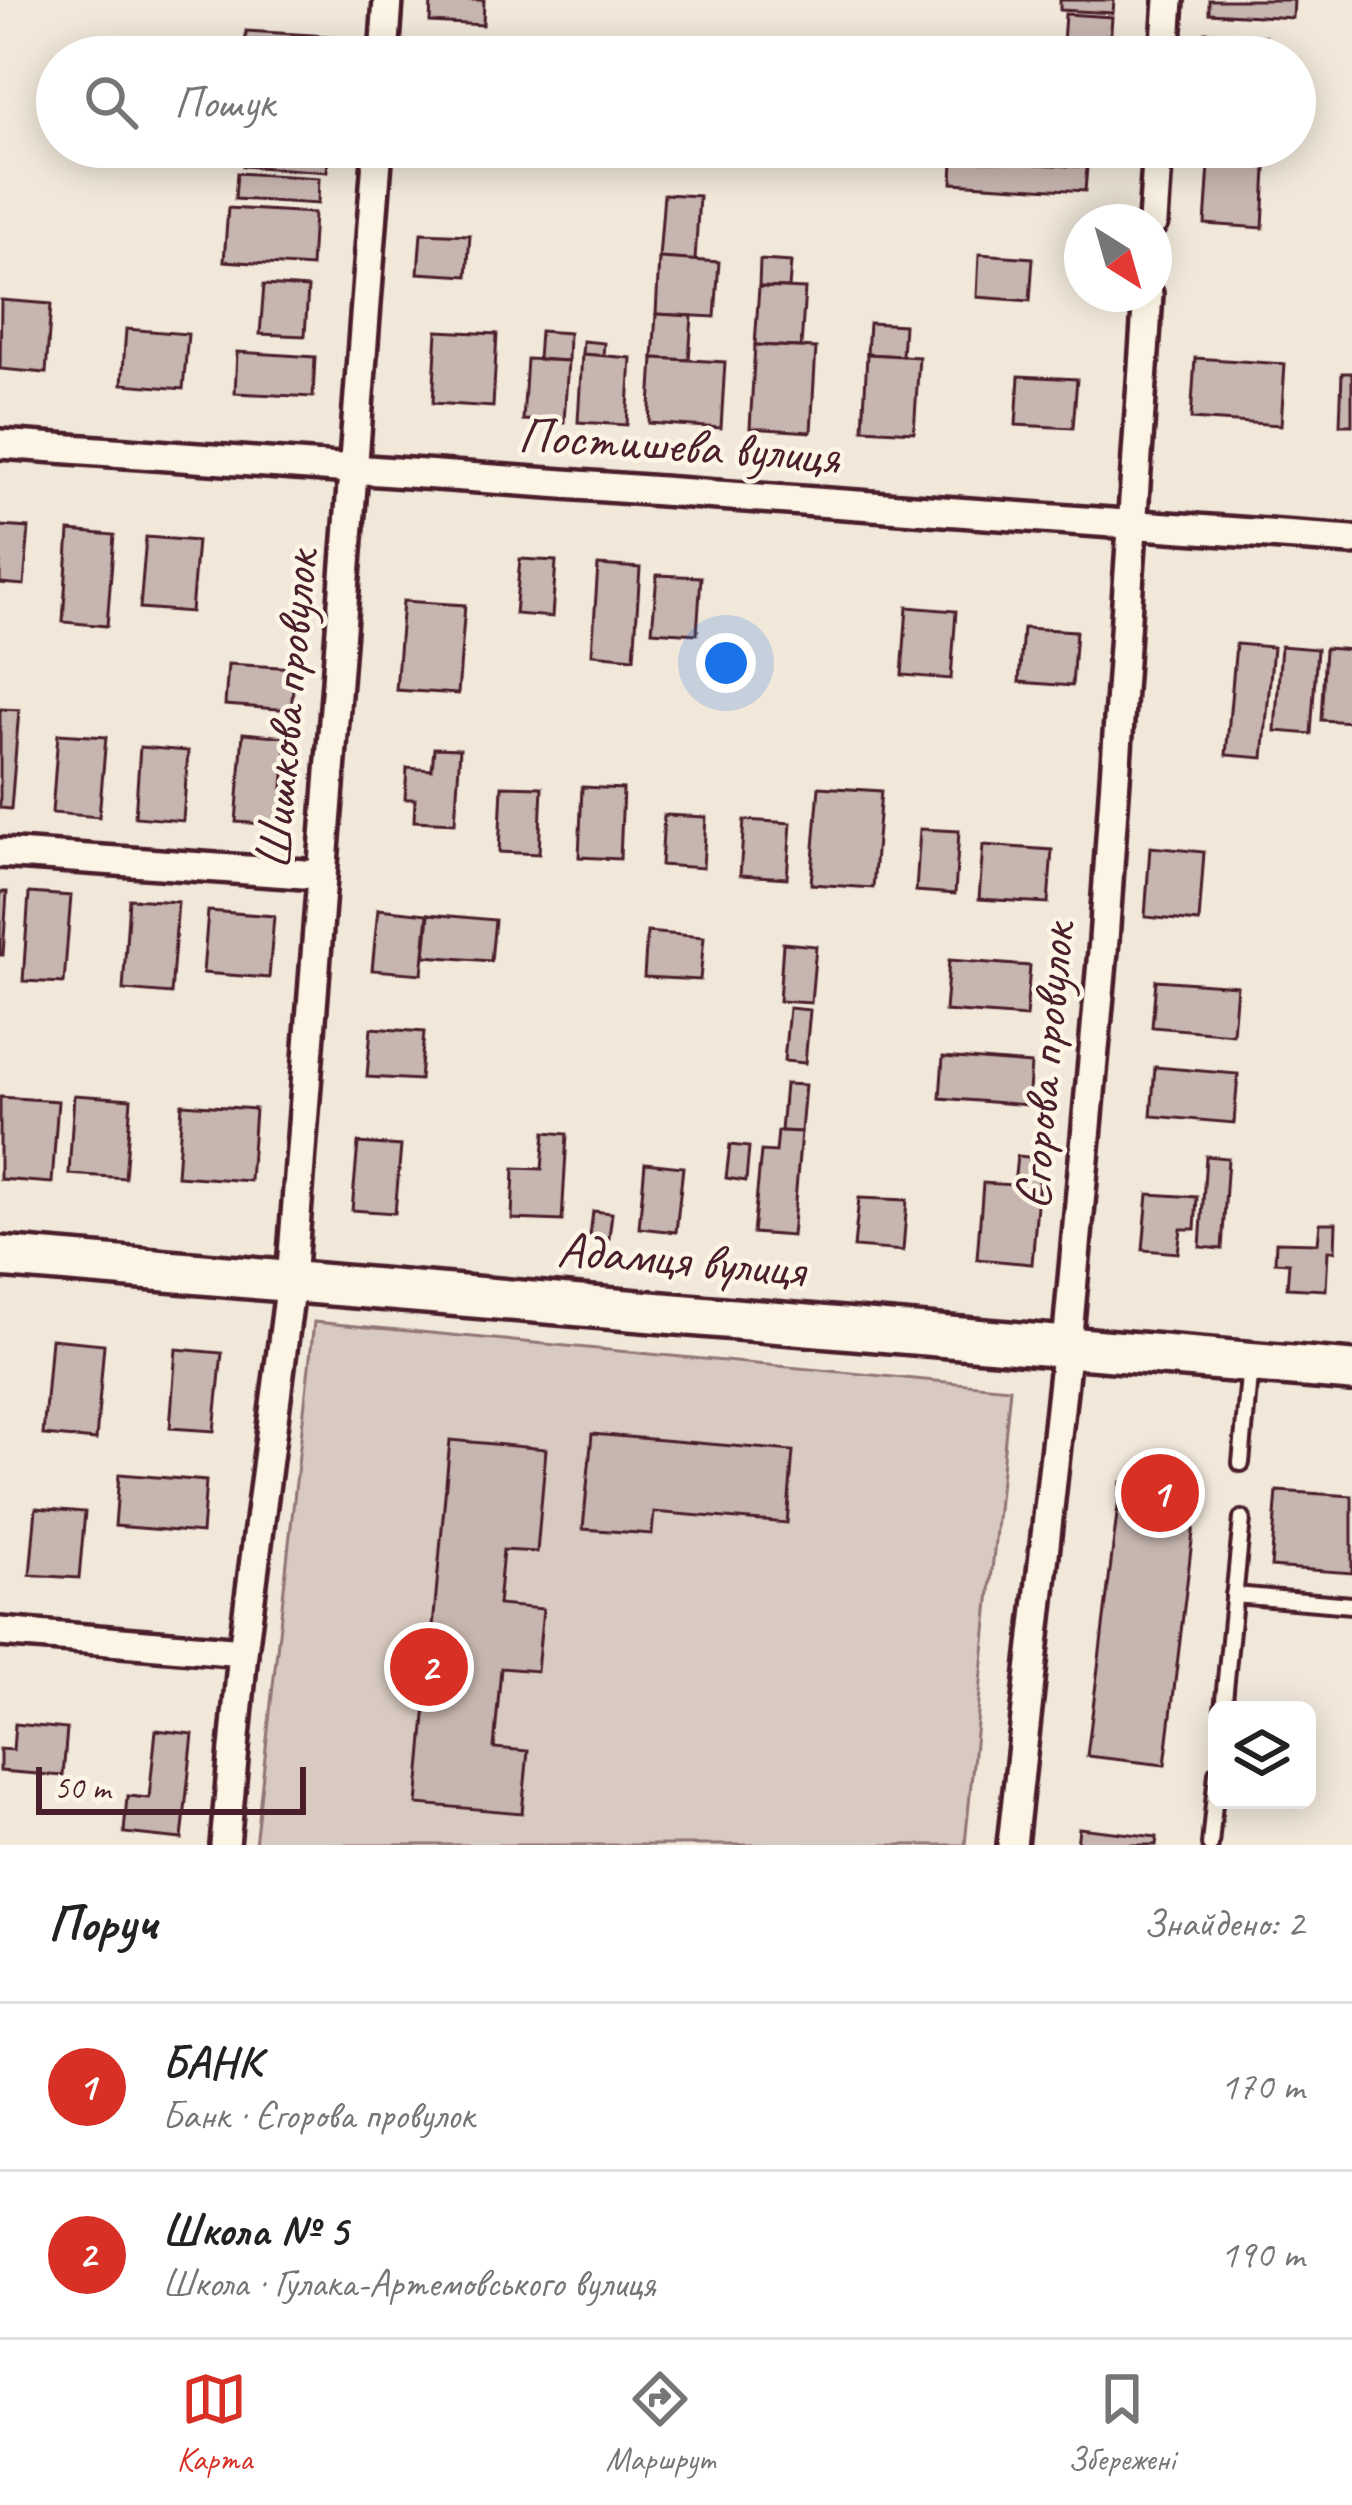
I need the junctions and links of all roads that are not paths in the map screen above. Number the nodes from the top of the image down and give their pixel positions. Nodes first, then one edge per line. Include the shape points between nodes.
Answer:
1 (388, 0) edge
2 (1169, 0) edge
3 (385, 36) edge
4 (1166, 36) edge
5 (377, 168) edge
6 (1157, 168) edge
7 (1154, 204) edge
8 (1147, 312) edge
9 (0, 444) edge
10 (356, 471) junction
11 (1132, 525) junction
12 (1352, 540) edge
13 (0, 853) edge
14 (319, 874) junction
15 (0, 1257) edge
16 (291, 1281) junction
17 (1067, 1346) junction
18 (1251, 1360) junction
19 (1352, 1371) edge
20 (1241, 1463) dead end
21 (1242, 1519) dead end
22 (1234, 1595) junction
23 (1352, 1605) edge
24 (0, 1633) edge
25 (243, 1652) junction
26 (1224, 1701) edge
27 (1213, 1809) edge
28 (225, 1845) edge
29 (1012, 1845) edge
30 (1210, 1845) edge

1 - 3 street
2 - 4 street
5 - 10 street, Шишкова провулок
6 - 7 street
8 - 11 street, Єгорова провулок
9 - 10 street, Постишева вулиця
10 - 11 street, Постишева вулиця
10 - 14 street, Шишкова провулок
11 - 12 street, Постишева вулиця
11 - 17 street, Єгорова провулок
13 - 14 street
14 - 16 street, Шишкова провулок
15 - 16 street, Адамця вулиця
16 - 17 street, Адамця вулиця
16 - 25 street, Шишкова провулок
17 - 18 street, Адамця вулиця
17 - 29 street, Єгорова провулок
18 - 19 street, Адамця вулиця
18 - 20 lane
21 - 22 lane
22 - 23 lane
22 - 26 lane
24 - 25 street
25 - 28 street, Шишкова провулок
27 - 30 lane

